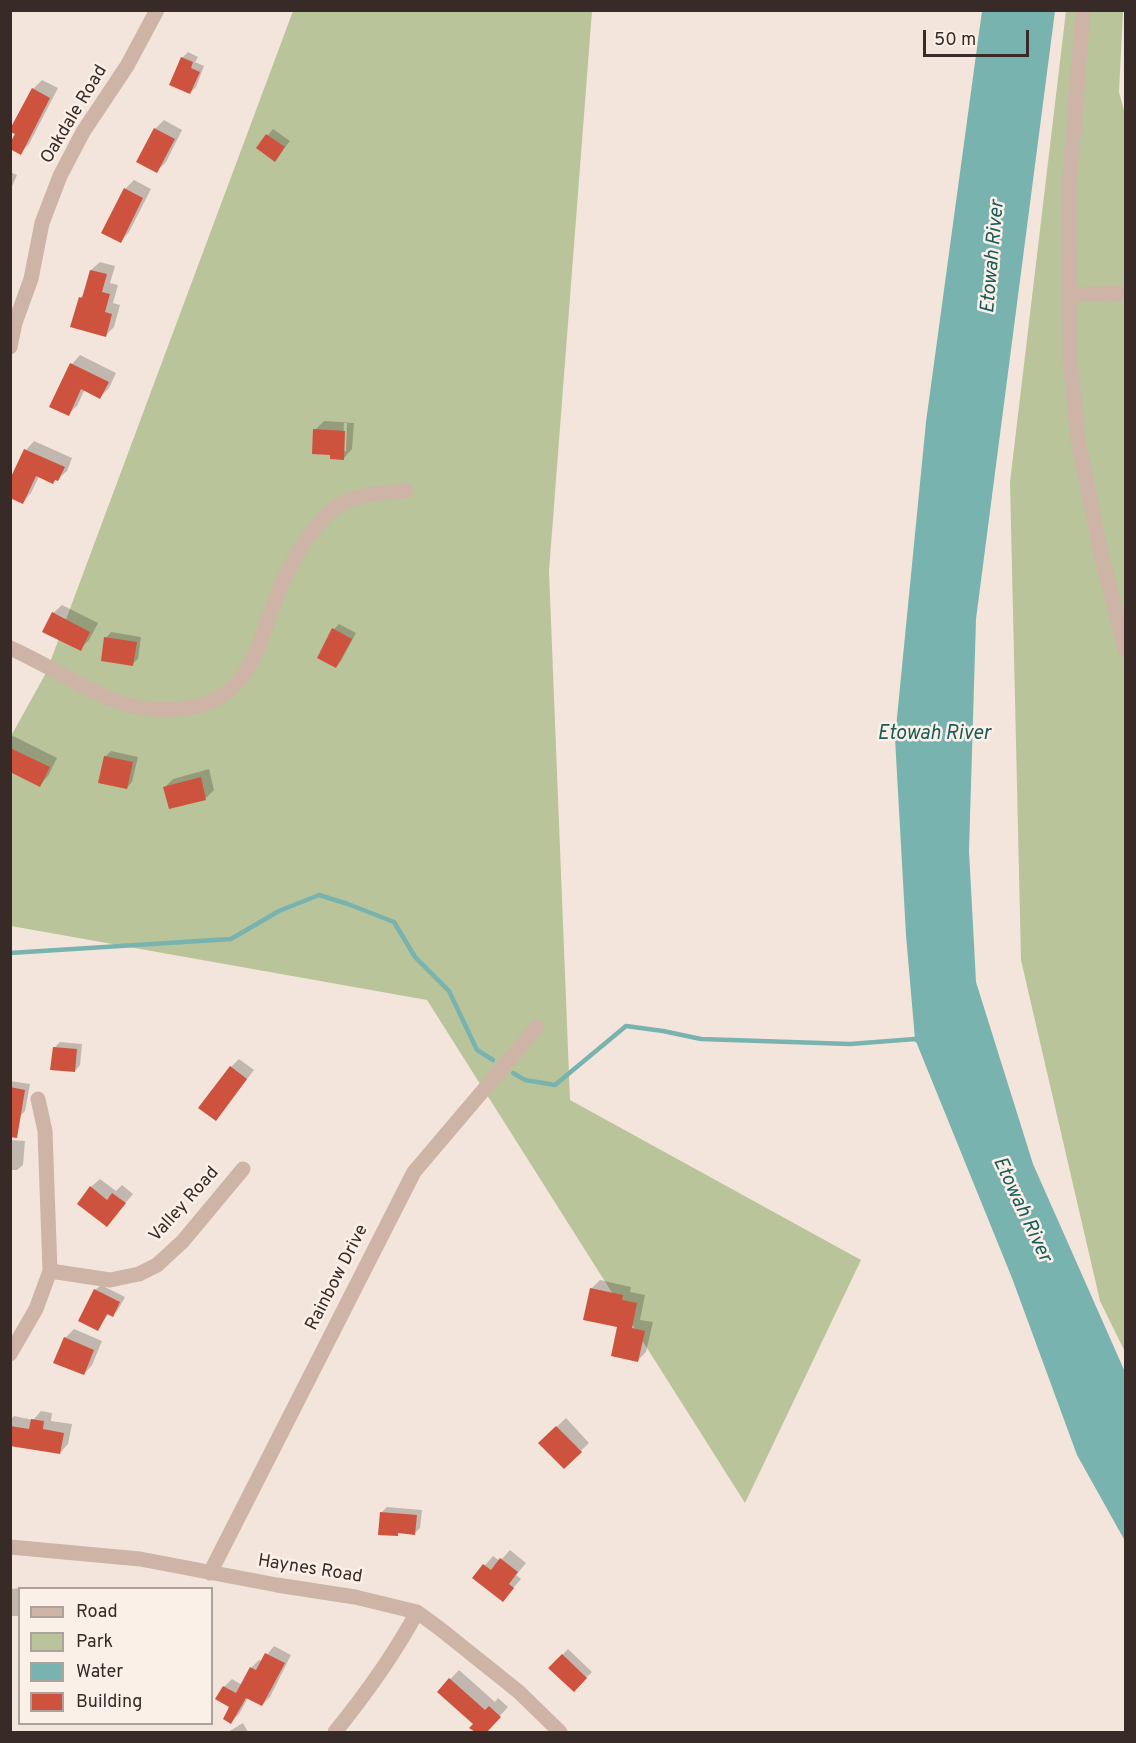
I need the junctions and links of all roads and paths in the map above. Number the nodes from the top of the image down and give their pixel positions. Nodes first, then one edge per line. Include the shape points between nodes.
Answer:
1 (157, 10) edge
2 (1083, 10) edge
3 (1125, 293) edge
4 (1069, 295) junction
5 (10, 347) edge
6 (406, 491) dead end
7 (10, 648) edge
8 (1125, 651) edge
9 (537, 1027) dead end
10 (38, 1099) dead end
11 (243, 1169) dead end
12 (50, 1271) junction
13 (10, 1354) edge
14 (10, 1547) edge
15 (210, 1573) junction
16 (417, 1612) junction
17 (334, 1732) edge
18 (560, 1732) edge

1 - 5 street, Oakdale Road via 60,176 42,223 31,279
2 - 4 street via 1069,189
3 - 4 street
4 - 8 street via 1078,440
6 - 7 street via 361,495 319,522 283,580 258,651 230,690 213,701 167,710 126,704
9 - 15 street, Rainbow Drive via 414,1172
10 - 12 street via 45,1131
11 - 12 street, Valley Road via 183,1241 157,1265 139,1274 110,1280
12 - 13 street via 36,1309
14 - 15 street, Haynes Road via 140,1558
15 - 16 street, Haynes Road via 355,1597
16 - 17 street via 404,1637
16 - 18 street, Haynes Road via 519,1692

